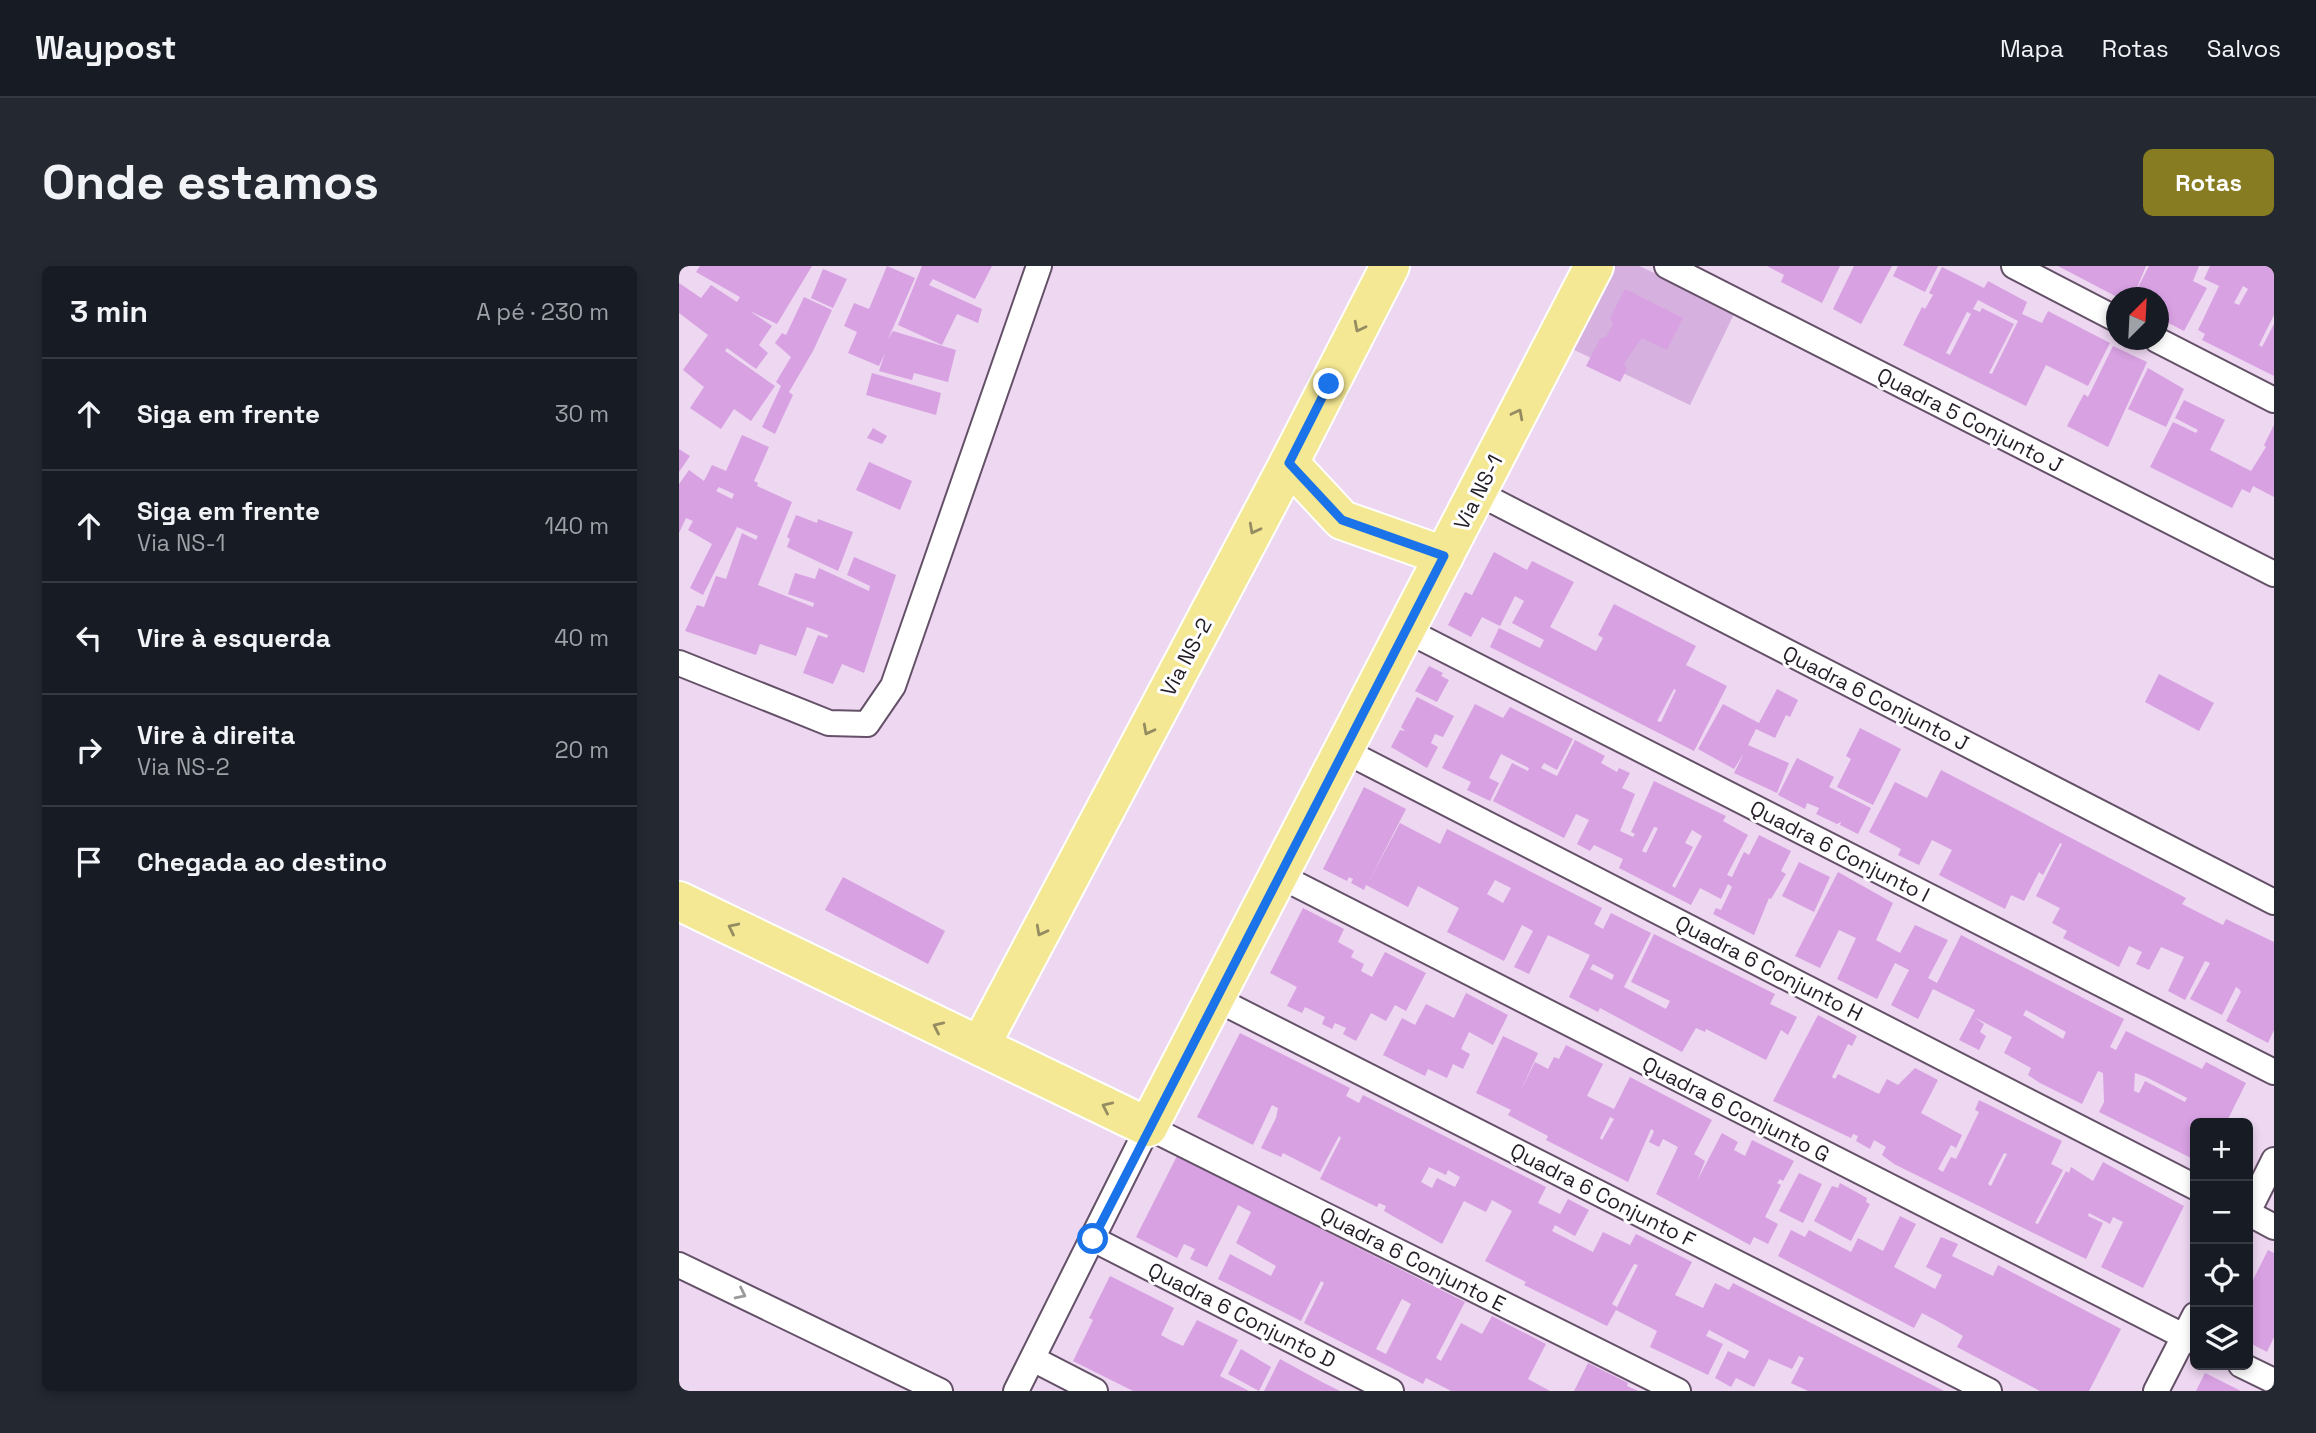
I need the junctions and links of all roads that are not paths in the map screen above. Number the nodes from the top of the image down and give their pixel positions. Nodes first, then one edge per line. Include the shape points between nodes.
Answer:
1 (1039, 266) edge
2 (1390, 266) edge
3 (1594, 266) edge
4 (1667, 266) edge
5 (2014, 266) edge
6 (2106, 314) edge
7 (2169, 346) edge
8 (2274, 400) edge
9 (1289, 463) junction
10 (1478, 493) junction
11 (1444, 556) junction
12 (2274, 573) edge
13 (1406, 630) junction
14 (679, 663) edge
15 (1343, 750) junction
16 (1278, 875) junction
17 (679, 901) edge
18 (2274, 902) edge
19 (1216, 999) junction
20 (980, 1046) junction
21 (2274, 1072) edge
22 (1148, 1127) junction
23 (2274, 1160) edge
24 (2190, 1183) edge
25 (2253, 1203) edge
26 (2253, 1216) edge
27 (2274, 1227) edge
28 (1093, 1239) junction
29 (679, 1265) edge
30 (2190, 1330) edge
31 (2190, 1334) edge
32 (1033, 1359) junction
33 (2251, 1370) edge
34 (2274, 1381) edge
35 (940, 1391) edge
36 (1016, 1391) edge
37 (1095, 1391) edge
38 (1391, 1391) edge
39 (1678, 1391) edge
40 (1989, 1391) edge
41 (2156, 1391) edge

1 - 14 street via 893,686 867,724 829,723
2 -> 9 main road, Via NS-2
10 -> 3 main road, Via NS-1
4 - 12 street, Quadra 5 Conjunto J
5 - 6 street
7 - 8 street
9 - 11 main road via 1342,520
9 -> 20 main road, Via NS-2
10 - 11 main road, Via NS-1
10 - 18 street, Quadra 6 Conjunto J
11 - 13 main road, Via NS-1
13 - 15 main road, Via NS-1
13 - 21 street, Quadra 6 Conjunto I
15 - 16 main road, Via NS-1
15 - 24 street, Quadra 6 Conjunto H
16 - 19 main road, Via NS-1
16 - 30 street, Quadra 6 Conjunto G
20 -> 17 main road
19 - 22 main road, Via NS-1
19 - 40 street, Quadra 6 Conjunto F
22 -> 20 main road
22 - 28 street
22 - 39 street, Quadra 6 Conjunto E
23 - 25 street
26 - 27 street
28 - 32 street
28 - 38 street, Quadra 6 Conjunto D
29 -> 35 street
31 - 41 street
32 - 36 street
32 - 37 street
33 - 34 street

